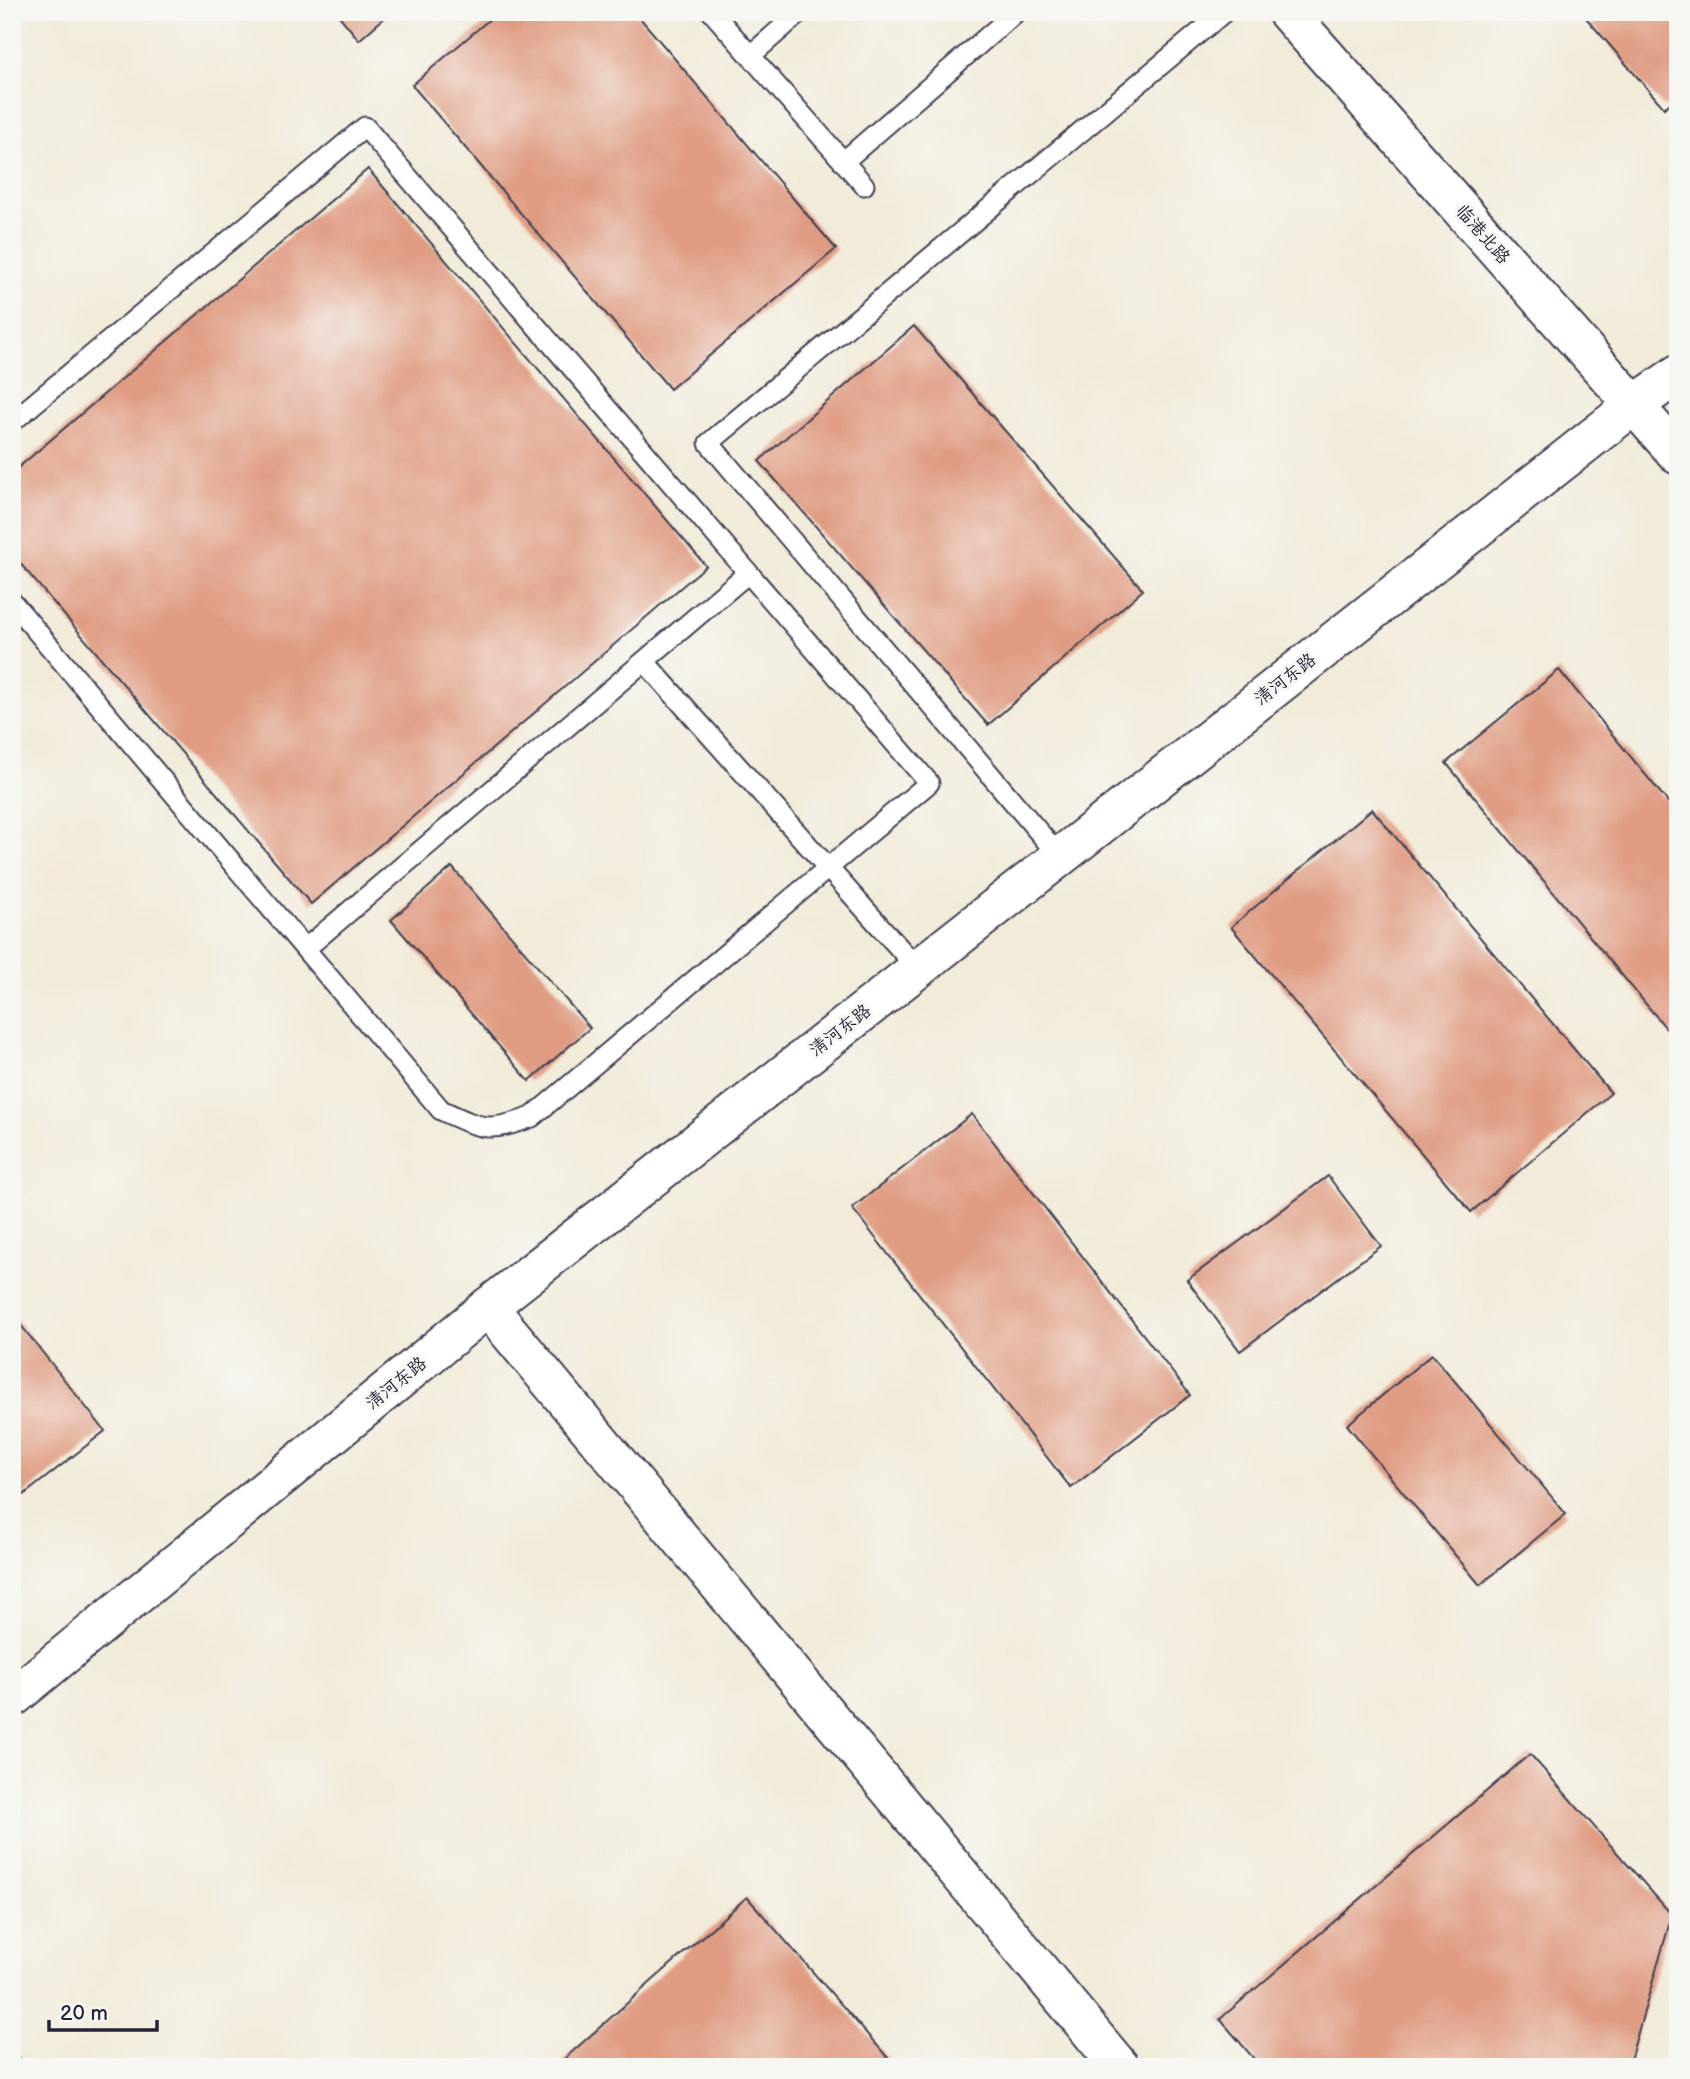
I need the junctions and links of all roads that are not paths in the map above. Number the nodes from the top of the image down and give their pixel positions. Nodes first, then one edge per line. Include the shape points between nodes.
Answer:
1 (712, 12) edge
2 (800, 12) edge
3 (1016, 12) edge
4 (1224, 12) edge
5 (1287, 12) edge
6 (750, 56) junction
7 (844, 162) junction
8 (864, 185) dead end
9 (1678, 374) edge
10 (1634, 405) junction
11 (12, 422) edge
12 (1678, 455) edge
13 (748, 573) junction
14 (12, 601) edge
15 (644, 661) junction
16 (1060, 857) junction
17 (828, 868) junction
18 (305, 949) junction
19 (918, 969) junction
20 (488, 1307) junction
21 (12, 1698) edge
22 (1120, 2067) edge

1 - 6 lane
2 - 6 lane
3 - 7 lane
4 - 16 lane via 709,443
5 - 10 street, 临港北路
6 - 7 lane
7 - 8 lane
9 - 10 street, 清河东路
10 - 12 street, 临港北路
10 - 16 street, 清河东路
11 - 13 lane via 365,127
13 - 15 lane
13 - 17 lane via 929,783
14 - 18 lane
15 - 17 lane
15 - 18 lane
16 - 19 street, 清河东路
17 - 18 lane via 532,1117 501,1128 475,1126 441,1110
17 - 19 lane
19 - 20 street, 清河东路
20 - 21 street, 清河东路
20 - 22 street

